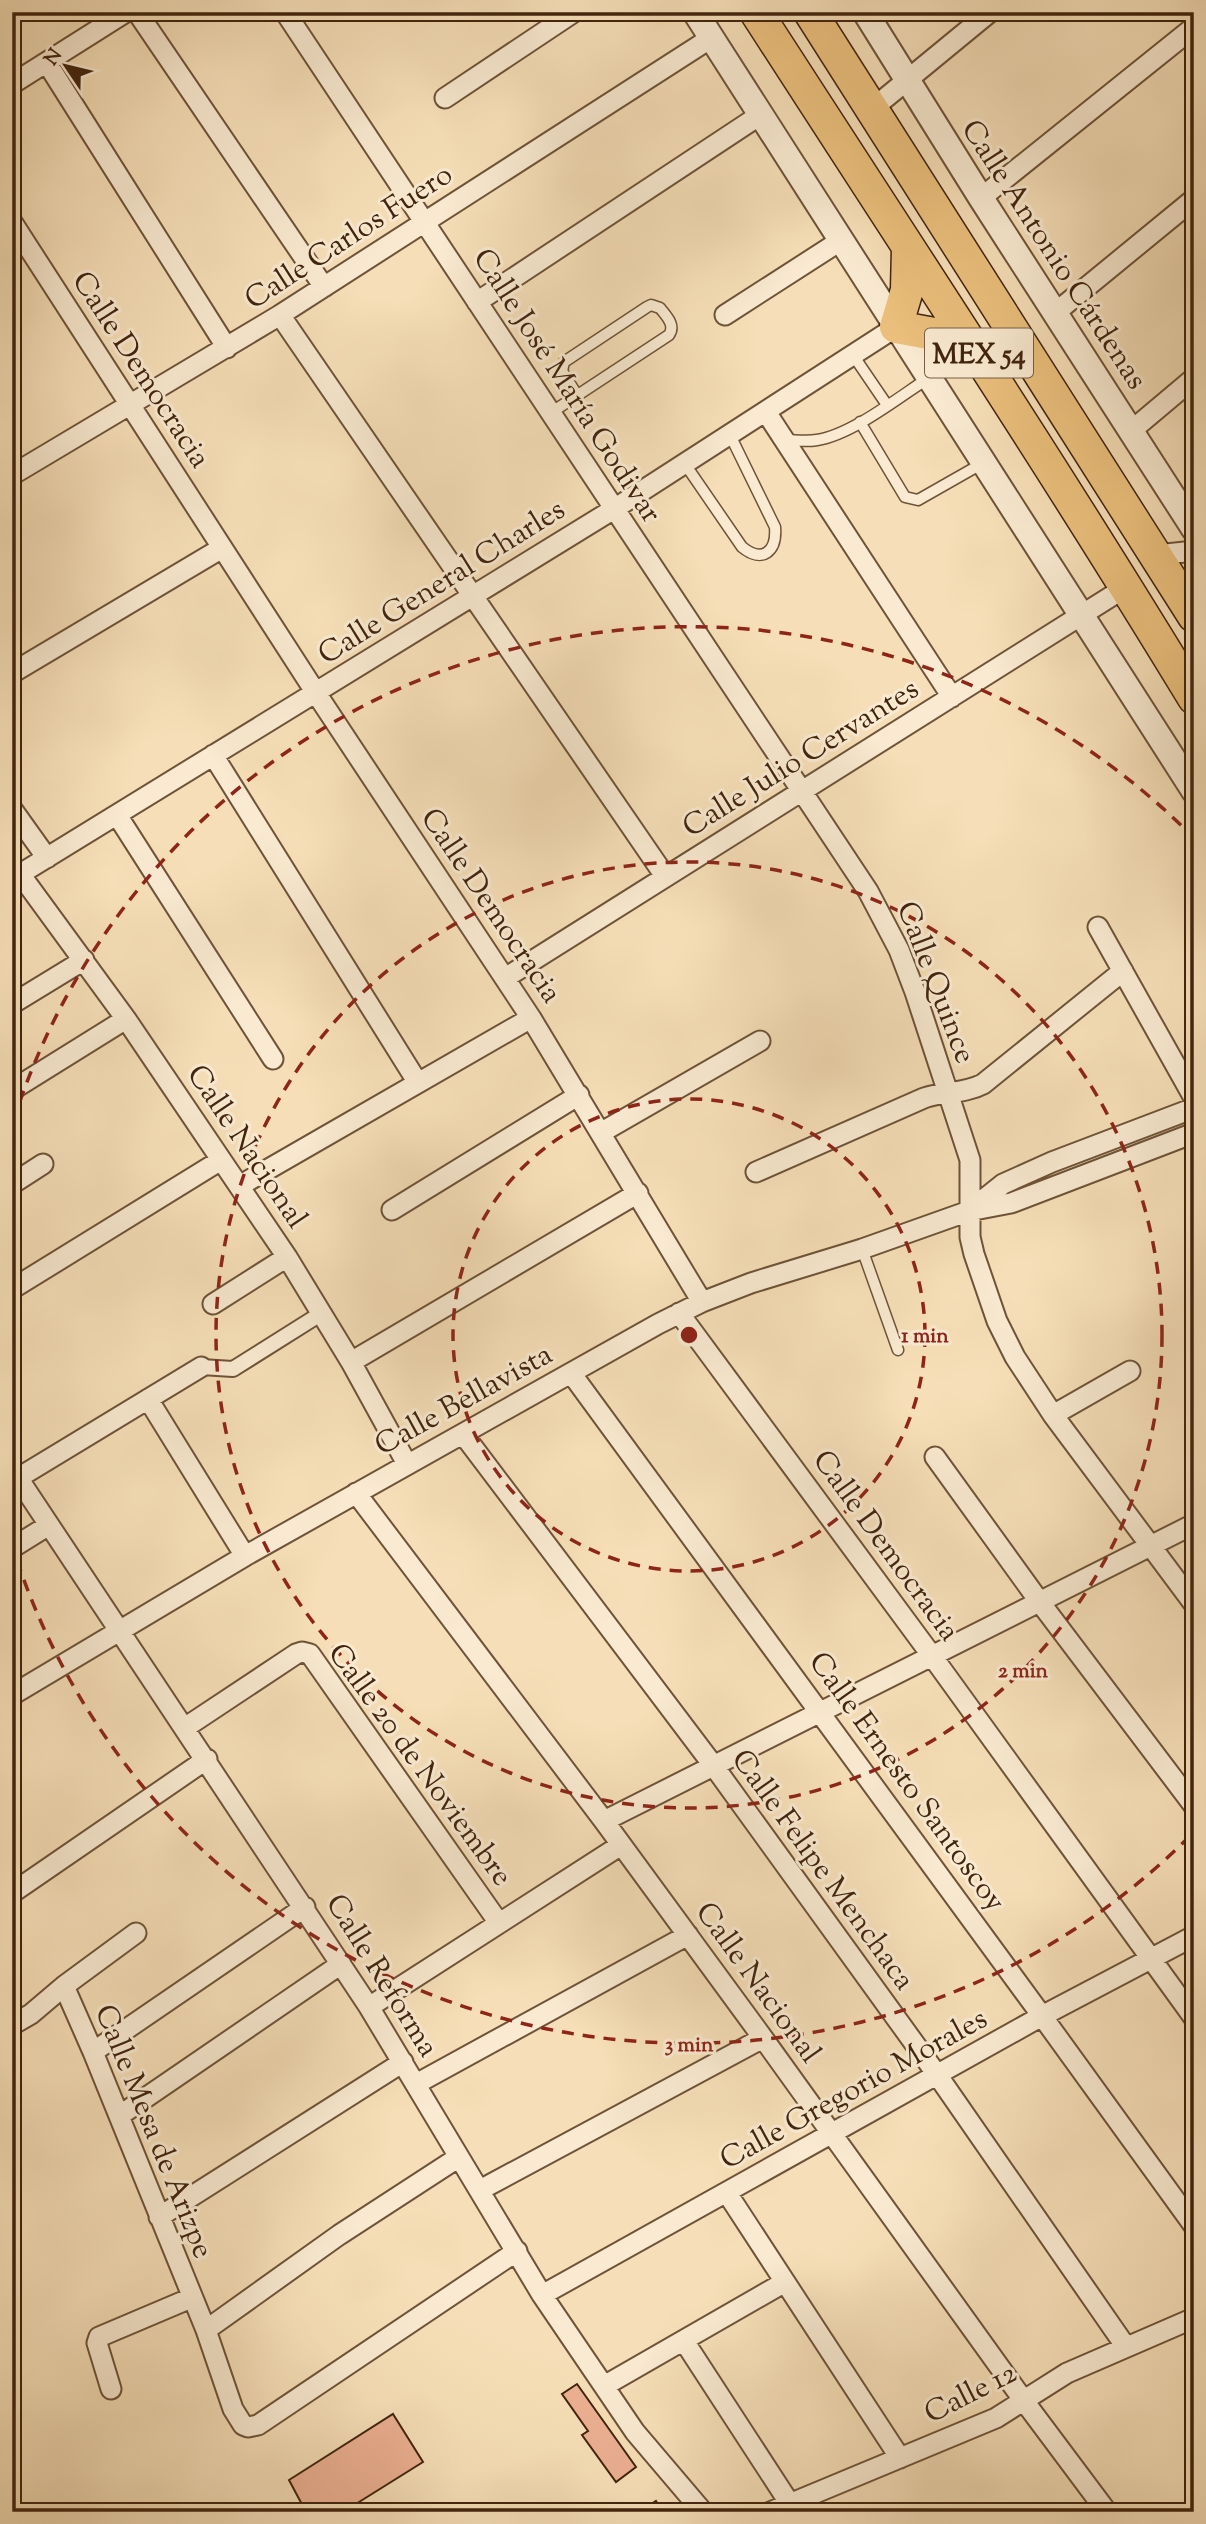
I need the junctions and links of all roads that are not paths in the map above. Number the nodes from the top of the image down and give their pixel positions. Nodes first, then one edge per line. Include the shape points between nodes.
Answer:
1 (126, 12) edge
2 (137, 12) edge
3 (285, 12) edge
4 (574, 12) edge
5 (695, 12) edge
6 (756, 12) edge
7 (810, 12) edge
8 (865, 12) edge
9 (990, 12) edge
10 (1194, 27) edge
11 (711, 37) junction
12 (47, 62) junction
13 (908, 80) junction
14 (12, 84) edge
15 (863, 96) junction
16 (445, 98) dead end
17 (817, 107) junction
18 (760, 115) junction
19 (892, 141) junction
20 (856, 164) junction
21 (981, 198) junction
22 (1194, 199) edge
23 (12, 222) edge
24 (425, 222) junction
25 (840, 241) junction
26 (908, 248) junction
27 (324, 287) junction
28 (477, 302) junction
29 (1055, 313) junction
30 (280, 315) junction
31 (725, 315) dead end
32 (896, 327) junction
33 (227, 348) junction
34 (977, 350) junction
35 (853, 355) junction
36 (929, 378) junction
37 (1194, 378) edge
38 (577, 395) junction
39 (887, 405) junction
40 (130, 406) junction
41 (552, 412) junction
42 (766, 412) junction
43 (860, 422) junction
44 (1131, 431) junction
45 (730, 435) junction
46 (784, 439) junction
47 (983, 463) junction
48 (685, 464) junction
49 (12, 475) edge
50 (614, 509) junction
51 (1194, 529) edge
52 (222, 548) junction
53 (1194, 551) edge
54 (1157, 555) junction
55 (1126, 587) junction
56 (473, 596) junction
57 (1081, 616) junction
58 (1194, 616) edge
59 (12, 673) edge
60 (316, 694) junction
61 (952, 696) junction
62 (1194, 698) edge
63 (213, 755) junction
64 (1194, 791) edge
65 (800, 792) junction
66 (12, 809) edge
67 (117, 816) junction
68 (47, 858) junction
69 (665, 876) junction
70 (16, 877) edge
71 (1098, 927) dead end
72 (84, 960) junction
73 (1123, 971) junction
74 (505, 978) junction
75 (12, 1004) edge
76 (531, 1017) junction
77 (125, 1019) junction
78 (760, 1041) dead end
79 (273, 1059) dead end
80 (418, 1083) junction
81 (12, 1090) edge
82 (948, 1093) junction
83 (579, 1095) junction
84 (1194, 1098) edge
85 (1194, 1108) edge
86 (602, 1132) junction
87 (1194, 1133) edge
88 (222, 1160) junction
89 (43, 1164) dead end
90 (756, 1172) dead end
91 (12, 1184) edge
92 (239, 1186) junction
93 (638, 1193) junction
94 (392, 1210) dead end
95 (969, 1211) junction
96 (862, 1249) junction
97 (287, 1257) junction
98 (12, 1289) edge
99 (702, 1302) junction
100 (213, 1304) dead end
101 (322, 1312) junction
102 (679, 1313) junction
103 (898, 1350) dead end
104 (351, 1362) junction
105 (201, 1367) joint
106 (1130, 1371) dead end
107 (571, 1373) junction
108 (148, 1399) junction
109 (1053, 1415) junction
110 (463, 1434) junction
111 (935, 1457) dead end
112 (407, 1464) junction
113 (15, 1473) edge
114 (356, 1493) junction
115 (1194, 1524) edge
116 (49, 1525) junction
117 (1150, 1546) junction
118 (12, 1548) edge
119 (245, 1556) junction
120 (1040, 1601) junction
121 (1194, 1604) edge
122 (121, 1630) junction
123 (932, 1656) junction
124 (12, 1695) edge
125 (821, 1713) junction
126 (186, 1727) junction
127 (207, 1759) junction
128 (713, 1765) junction
129 (1194, 1806) edge
130 (604, 1821) junction
131 (621, 1845) junction
132 (12, 1893) edge
133 (304, 1907) junction
134 (499, 1923) junction
135 (136, 1933) dead end
136 (688, 1936) junction
137 (1194, 1936) edge
138 (1151, 1958) junction
139 (341, 1964) junction
140 (64, 1986) junction
141 (369, 2007) junction
142 (1042, 2016) junction
143 (1194, 2018) edge
144 (12, 2025) edge
145 (763, 2038) junction
146 (93, 2052) junction
147 (403, 2062) junction
148 (938, 2076) junction
149 (416, 2084) junction
150 (120, 2116) junction
151 (832, 2134) junction
152 (459, 2157) junction
153 (480, 2190) junction
154 (727, 2193) junction
155 (159, 2217) junction
156 (1194, 2226) edge
157 (517, 2251) junction
158 (785, 2281) junction
159 (542, 2295) junction
160 (191, 2298) junction
161 (1194, 2318) edge
162 (206, 2330) junction
163 (684, 2341) junction
164 (1126, 2347) junction
165 (604, 2386) junction
166 (111, 2389) dead end
167 (1024, 2401) junction
168 (900, 2459) junction
169 (790, 2504) junction
170 (703, 2512) edge
171 (770, 2512) edge
172 (1107, 2512) edge

1 - 12 street
2 - 27 street
3 - 24 street, Calle José María Godivar
4 - 16 street
5 - 11 street
6 - 17 main road, MEX 54
7 - 15 main road, MEX 54
8 - 13 street, Calle Antonio Cárdenas
9 - 13 street
10 - 21 street
11 - 18 street
11 - 24 street, Calle Carlos Fuero
12 - 14 street
12 - 33 street
13 - 15 street
13 - 21 street, Calle Antonio Cárdenas
15 - 17 main road
15 - 19 main road, MEX 54
17 - 20 main road, MEX 54
18 - 25 street
18 - 28 street
19 - 20 main road
19 - 54 main road, MEX 54
20 - 26 main road, MEX 54
21 - 29 street, Calle Antonio Cárdenas
22 - 29 street
23 - 40 street, Calle Democracia
24 - 27 street, Calle Carlos Fuero
24 - 28 street, Calle José María Godivar
25 - 31 street
25 - 32 street
26 - 32 main road via 907,290
26 - 34 main road, MEX 54
27 - 30 street, Calle Carlos Fuero
28 - 41 street, Calle José María Godivar
29 - 44 street, Calle Antonio Cárdenas
30 - 33 street, Calle Carlos Fuero
30 - 56 street
32 - 34 main road via 934,334
32 - 35 street, Calle General Charles
32 - 36 street
33 - 40 street, Calle Carlos Fuero
34 - 55 main road, MEX 54
35 - 39 lane
35 - 42 street, Calle General Charles
36 - 39 lane
36 - 47 street
37 - 44 street
38 - 38 lane via 669,334 671,323 660,308 647,307 564,362 562,371
38 - 41 lane
39 - 43 lane
40 - 49 street, Calle Carlos Fuero
40 - 52 street, Calle Democracia
41 - 50 street, Calle José María Godivar
42 - 45 street, Calle General Charles
42 - 46 street
43 - 46 lane via 818,440
43 - 47 lane via 909,500 918,500
44 - 51 street, Calle Antonio Cárdenas
45 - 48 street, Calle General Charles
45 - 48 lane via 775,527 772,548 764,554 742,547
46 - 61 street
47 - 57 street
48 - 50 street, Calle General Charles
50 - 56 street, Calle General Charles
50 - 65 street, Calle José María Godivar
52 - 59 street
52 - 60 street, Calle Democracia
53 - 54 street
54 - 58 main road, MEX 54
55 - 57 street, Calle Julio Cervantes
55 - 62 main road, MEX 54
56 - 60 street, Calle General Charles
56 - 69 street
57 - 61 street, Calle Julio Cervantes
57 - 64 street
60 - 63 street, Calle General Charles
60 - 74 street, Calle Democracia
61 - 65 street, Calle Julio Cervantes
63 - 67 street, Calle General Charles
63 - 80 street
65 - 69 street, Calle Julio Cervantes
65 - 82 street, Calle Quince via 885,920 915,992
66 - 68 street
67 - 68 street, Calle General Charles
67 - 79 street
68 - 70 street, Calle General Charles
69 - 74 street, Calle Julio Cervantes
70 - 72 street, Calle Nacional
71 - 73 street
72 - 75 street
72 - 77 street, Calle Nacional
73 - 82 street via 983,1084
73 - 84 street
74 - 76 street, Calle Democracia
76 - 80 street
76 - 83 street, Calle Democracia
77 - 81 street
77 - 88 street, Calle Nacional
78 - 86 street
80 - 92 street
82 - 90 street via 924,1098
82 - 95 street, Calle Quince via 970,1160
83 - 86 street, Calle Democracia
83 - 94 street
85 - 95 street, Calle Bellavista via 1040,1167 1003,1184
86 - 93 street, Calle Democracia
87 - 95 street, Calle Bellavista via 1011,1203
88 - 92 street, Calle Nacional
88 - 98 street
89 - 91 street
92 - 97 street, Calle Nacional
93 - 99 street, Calle Democracia
93 - 104 street
95 - 96 street, Calle Bellavista
95 - 109 street, Calle Quince via 974,1254 997,1321
96 - 99 street, Calle Bellavista
96 - 103 lane
97 - 100 street
97 - 101 street, Calle Nacional
99 - 102 street, Calle Bellavista
101 - 104 street, Calle Nacional
101 - 105 street via 233,1369
102 - 107 street, Calle Bellavista
102 - 123 street, Calle Democracia
104 - 112 street, Calle Nacional
105 - 108 street
106 - 109 street
107 - 110 street, Calle Bellavista
107 - 125 street, Calle Ernesto Santoscoy
108 - 113 street
108 - 119 street
109 - 117 street, Calle Quince
110 - 112 street, Calle Bellavista
110 - 128 street, Calle Felipe Menchaca
111 - 120 street
112 - 114 street, Calle Bellavista
113 - 116 street, Calle Reforma
114 - 119 street, Calle Bellavista
114 - 130 street, Calle Nacional
115 - 117 street
116 - 118 street
116 - 122 street, Calle Reforma
117 - 120 street
117 - 121 street, Calle Quince
119 - 122 street, Calle Bellavista
120 - 123 street
120 - 129 street
122 - 124 street, Calle Bellavista
122 - 126 street, Calle Reforma
123 - 125 street
123 - 138 street, Calle Democracia
125 - 128 street
125 - 142 street, Calle Ernesto Santoscoy
126 - 127 street, Calle Reforma
126 - 134 street, Calle 20 de Noviembre via 296,1654 310,1654
127 - 132 street
127 - 133 street, Calle Reforma
128 - 130 street
128 - 148 street, Calle Felipe Menchaca
130 - 131 street, Calle Nacional
131 - 134 street
131 - 136 street, Calle Nacional
133 - 139 street, Calle Reforma
133 - 146 street
134 - 141 street
135 - 140 street
136 - 145 street, Calle Nacional
136 - 149 street
137 - 138 street, Calle Gregorio Morales
138 - 142 street, Calle Gregorio Morales
138 - 143 street, Calle Democracia
139 - 141 street, Calle Reforma
139 - 150 street
140 - 144 street
140 - 146 street, Calle Mesa de Arizpe
141 - 147 street, Calle Reforma
142 - 148 street, Calle Gregorio Morales
142 - 156 street, Calle Ernesto Santoscoy
145 - 151 street, Calle Nacional
145 - 153 street
146 - 150 street, Calle Mesa de Arizpe
147 - 149 street, Calle Reforma
147 - 155 street
148 - 151 street, Calle Gregorio Morales
148 - 164 street, Calle Felipe Menchaca
149 - 152 street, Calle Reforma
150 - 155 street, Calle Mesa de Arizpe
151 - 154 street, Calle Gregorio Morales
151 - 167 street, Calle Nacional
152 - 153 street, Calle Reforma
152 - 162 street
153 - 157 street, Calle Reforma
154 - 158 street
154 - 159 street, Calle Gregorio Morales
155 - 160 street, Calle Mesa de Arizpe
157 - 159 street, Calle Reforma
157 - 162 street, Calle Mesa de Arizpe via 258,2425 248,2427 233,2409
158 - 163 street
158 - 168 street
159 - 165 street, Calle Reforma
160 - 162 street, Calle Mesa de Arizpe
160 - 166 street, Calle Mesa de Arizpe via 99,2337
161 - 164 street, Calle 12
163 - 165 street
163 - 169 street
164 - 167 street, Calle 12 via 1067,2373
165 - 170 street, Calle Reforma via 635,2432
167 - 168 street, Calle 12 via 996,2418
167 - 172 street, Calle Nacional
168 - 169 street, Calle 12
169 - 171 street, Calle 12

